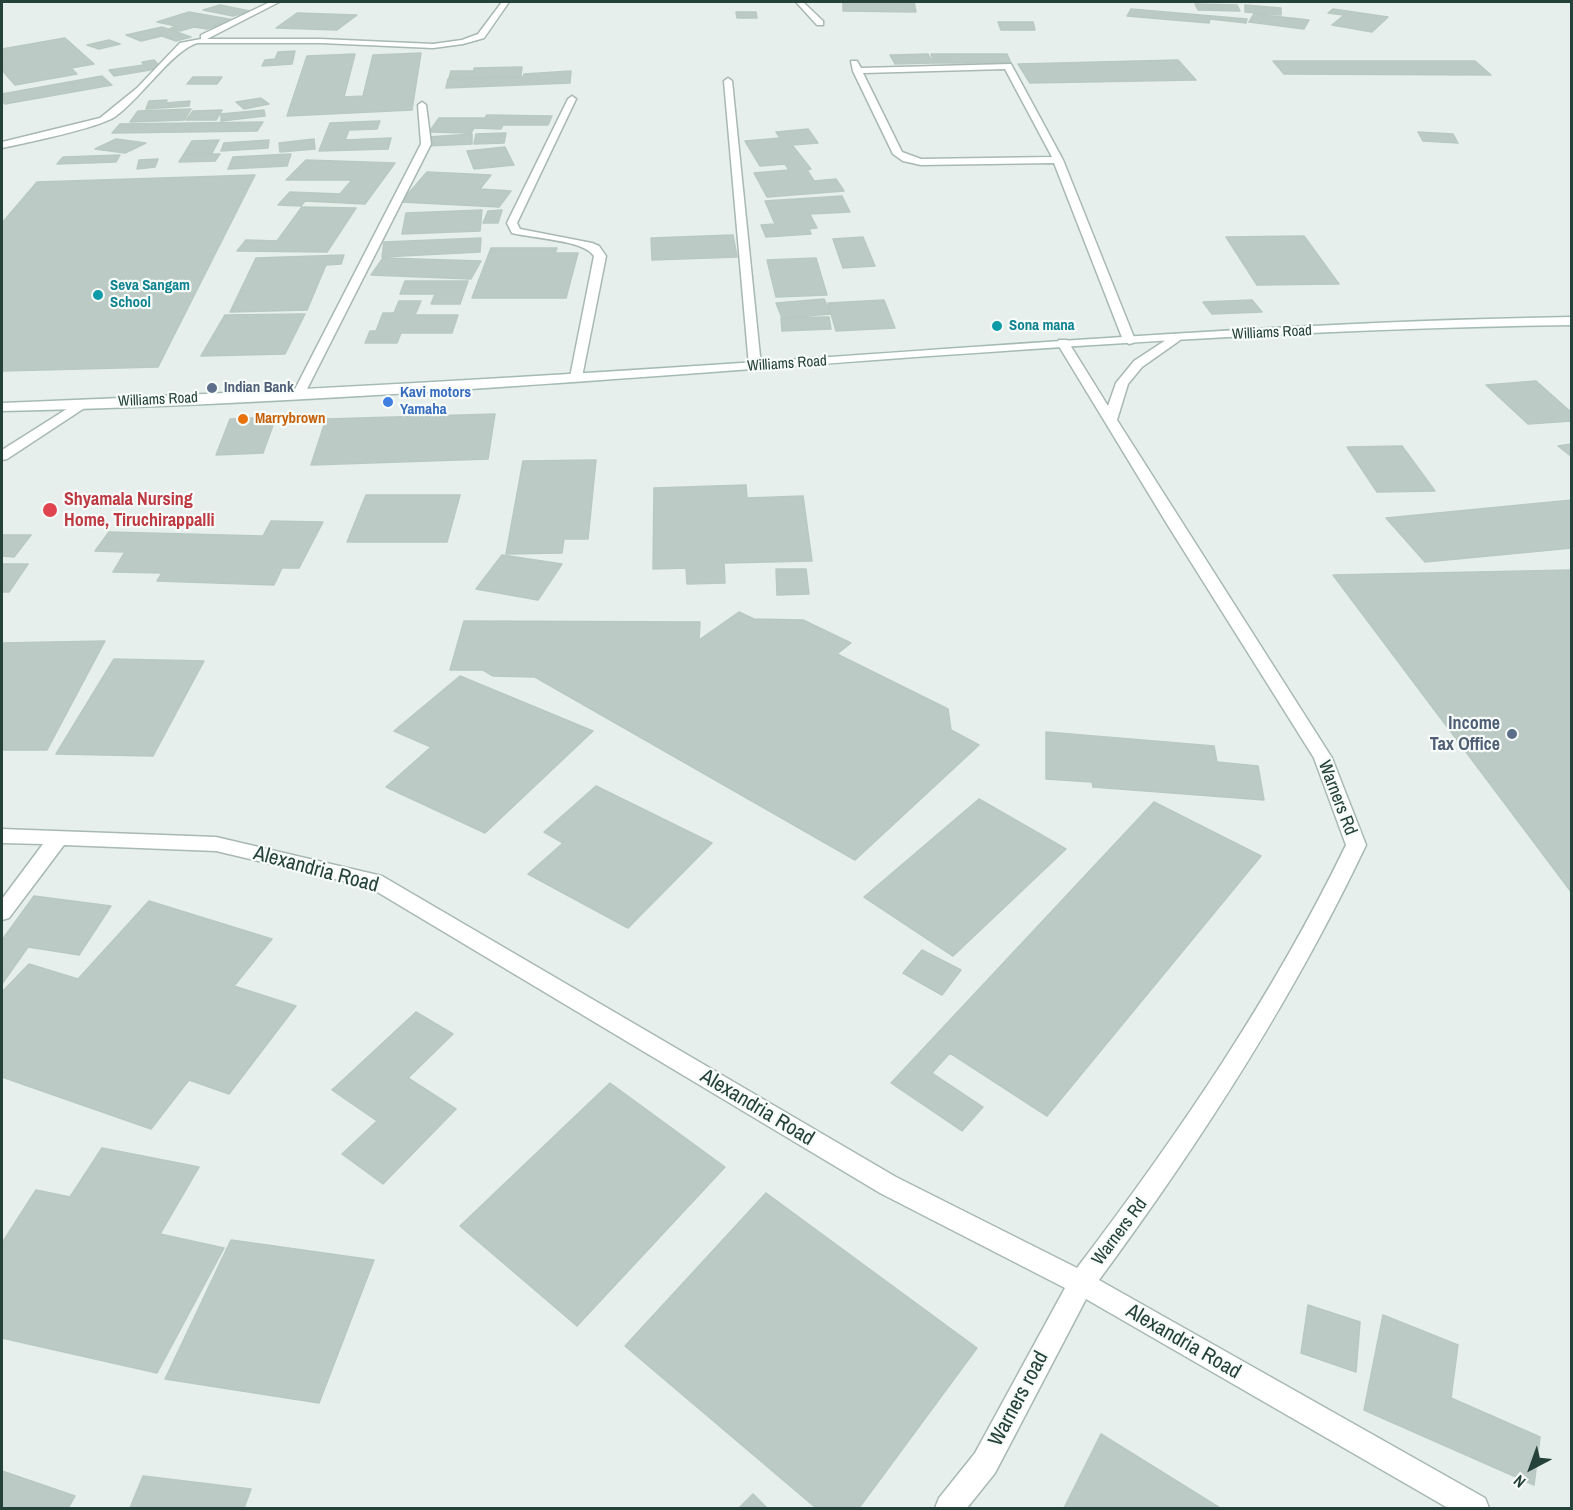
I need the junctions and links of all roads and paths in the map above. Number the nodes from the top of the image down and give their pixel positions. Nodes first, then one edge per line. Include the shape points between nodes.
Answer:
1 (275, 2) edge
2 (505, 2) edge
3 (799, 2) edge
4 (820, 23) dead end
5 (197, 41) junction
6 (728, 81) dead end
7 (572, 99) dead end
8 (422, 105) dead end
9 (2, 145) edge
10 (1058, 160) junction
11 (1572, 321) edge
12 (1175, 338) junction
13 (1129, 340) junction
14 (1063, 343) junction
15 (755, 366) junction
16 (576, 378) junction
17 (299, 393) junction
18 (81, 404) junction
19 (2, 407) edge
20 (1110, 420) junction
21 (2, 456) edge
22 (2, 836) edge
23 (58, 839) junction
24 (2, 912) edge
25 (1081, 1283) junction
26 (949, 1509) edge
27 (1475, 1509) edge

1 - 5 street
2 - 5 street via 481,36 453,44
3 - 4 street
5 - 9 street via 183,45 113,114 82,126
6 - 15 street
7 - 16 street via 512,223 516,231 580,243 594,248 600,256
8 - 17 street via 426,144
10 - 10 street via 1008,66 855,67 898,154 906,159
10 - 13 street
11 - 12 street, Williams Road via 1465,322
12 - 13 street, Williams Road
12 - 20 street via 1138,363 1122,383
13 - 14 street, Williams Road
14 - 15 street, Williams Road
14 - 20 street, Warners Rd
15 - 16 street, Williams Road
16 - 17 street, Williams Road
17 - 18 street, Williams Road
18 - 19 street, Williams Road
18 - 21 street
20 - 25 street, Warners Rd via 1323,758 1356,845 1321,918 1239,1057 1150,1191
22 - 23 street, Alexandria Road
23 - 24 street
23 - 25 street, Alexandria Road via 216,844 375,881 888,1185
25 - 26 street, Warners road via 985,1463
25 - 27 street, Alexandria Road

